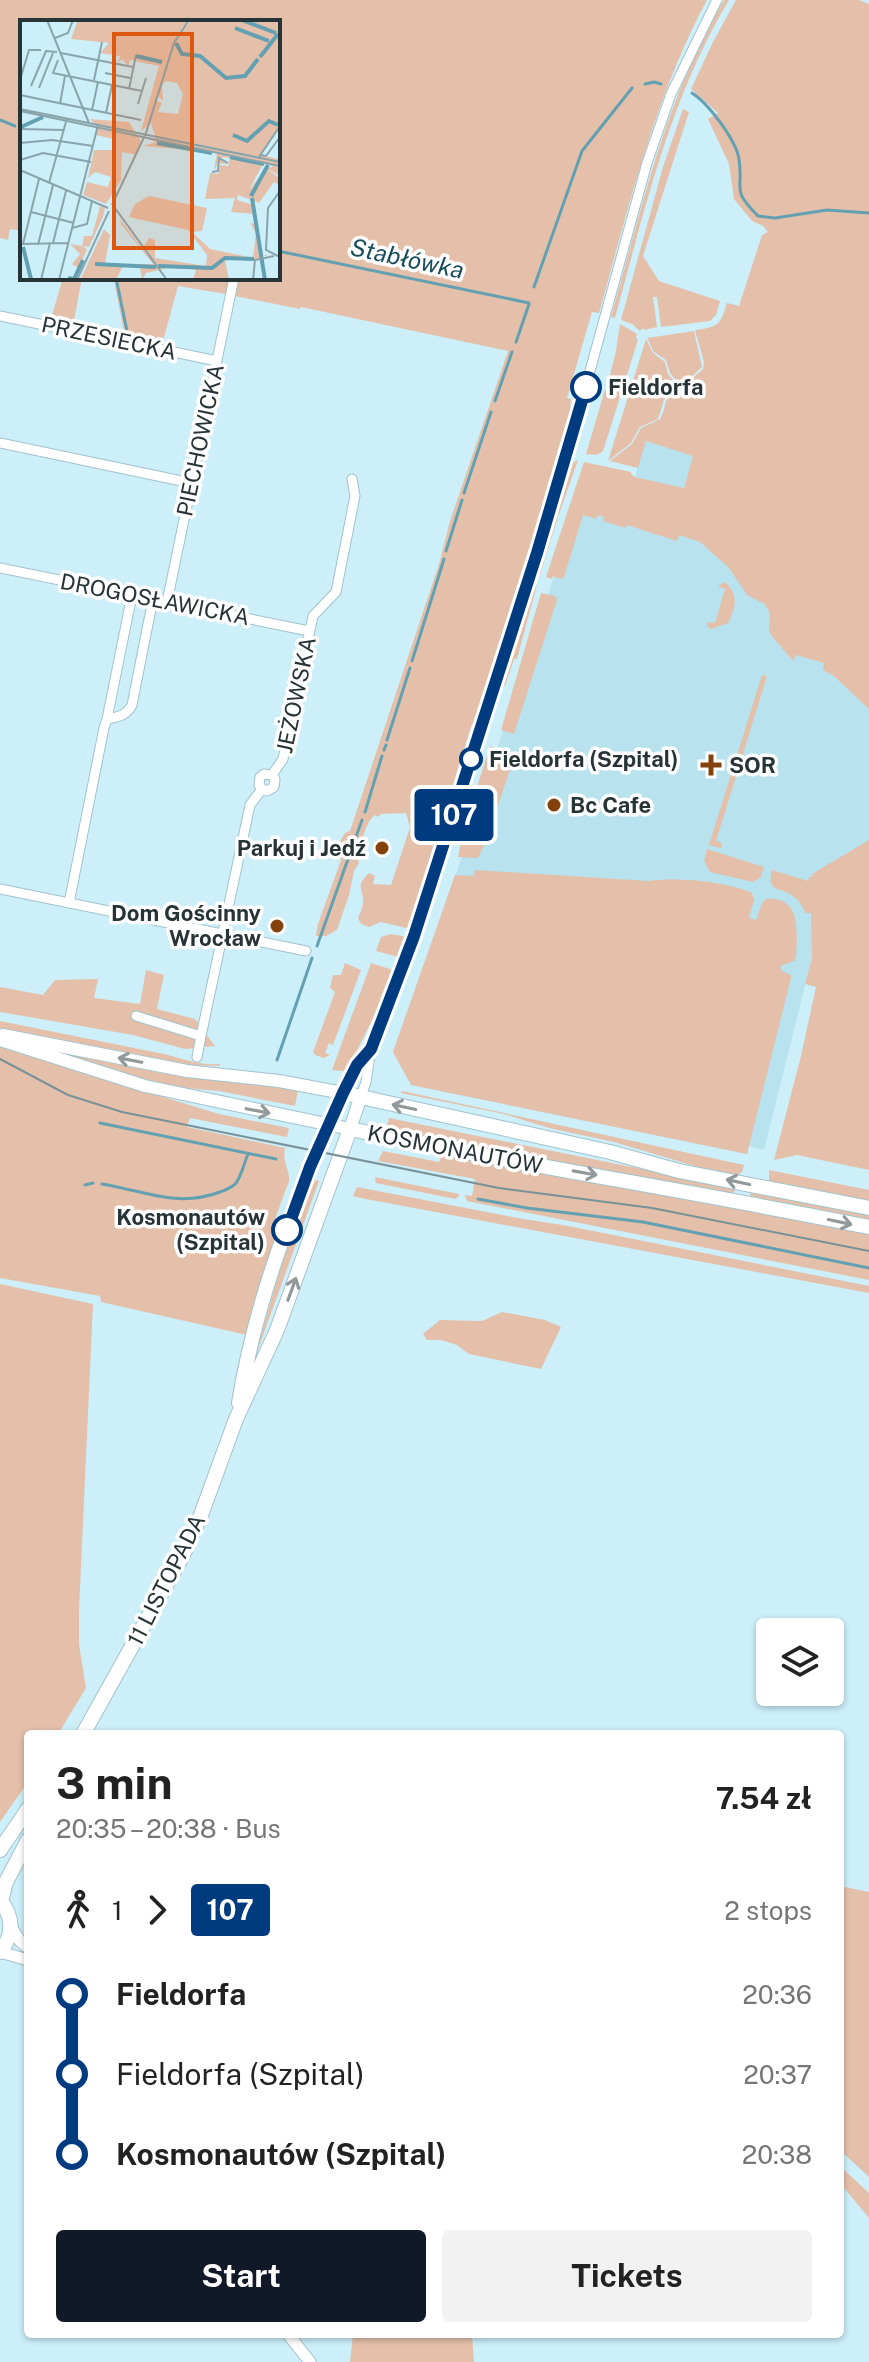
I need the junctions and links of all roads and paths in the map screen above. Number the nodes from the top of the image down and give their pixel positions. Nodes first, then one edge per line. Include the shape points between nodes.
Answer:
1 (717, 0) edge
2 (234, 280) edge
3 (0, 316) edge
4 (217, 361) junction
5 (0, 443) edge
6 (352, 479) dead end
7 (191, 483) junction
8 (0, 568) edge
9 (132, 595) junction
10 (153, 599) junction
11 (167, 602) junction
12 (309, 631) junction
13 (107, 719) junction
14 (0, 889) edge
15 (69, 903) junction
16 (224, 935) junction
17 (306, 951) dead end
18 (136, 1016) dead end
19 (201, 1036) junction
20 (0, 1037) edge
21 (371, 1049) junction
22 (197, 1057) dead end
23 (343, 1093) junction
24 (361, 1096) junction
25 (328, 1125) junction
26 (350, 1129) junction
27 (869, 1208) edge
28 (869, 1227) edge
29 (236, 1419) junction
30 (85, 1730) edge
31 (24, 1815) edge
32 (24, 1848) edge
33 (0, 1850) edge
34 (1, 1900) edge
35 (11, 1927) junction
36 (24, 1944) edge
37 (0, 1952) edge
38 (24, 1959) edge
39 (291, 2338) edge
40 (310, 2362) edge

1 - 21 street via 671,94 647,163 553,501 436,872
2 - 4 street, PIECHOWICKA
3 - 4 street, PRZESIECKA
4 - 7 street, PIECHOWICKA
5 - 7 street
6 - 12 street, JEŻOWSKA via 355,496 336,592 313,616
7 - 11 street, PIECHOWICKA
8 - 9 street, DROGOSŁAWICKA
9 - 10 street, DROGOSŁAWICKA
9 - 13 street
10 - 11 street, DROGOSŁAWICKA
10 - 13 street via 132,705 122,716
11 - 12 street, DROGOSŁAWICKA
12 - 16 street, JEŻOWSKA via 283,759 272,775 276,782 270,790 262,789 250,805
13 - 15 street
14 - 15 street
15 - 16 street
16 - 17 street
16 - 19 street, JEŻOWSKA
18 - 19 street
19 - 22 street, JEŻOWSKA
23 -> 20 main road, KOSMONAUTÓW
20 -> 25 main road, KOSMONAUTÓW via 37,1054 145,1086
21 - 23 street
21 - 24 street
23 - 24 main road, KOSMONAUTÓW
23 - 25 main road, 11 LISTOPADA
24 - 26 main road, 11 LISTOPADA
27 -> 24 main road, KOSMONAUTÓW via 679,1171
25 - 26 main road, KOSMONAUTÓW
25 - 29 main road, 11 LISTOPADA via 273,1269 245,1365
26 -> 28 main road, KOSMONAUTÓW
29 -> 26 main road, 11 LISTOPADA via 277,1330
29 - 30 main road, 11 LISTOPADA via 183,1555
31 - 33 main road
32 - 34 main road
34 - 35 main road
35 - 36 street
35 - 37 main road
37 - 38 street
39 - 40 street

